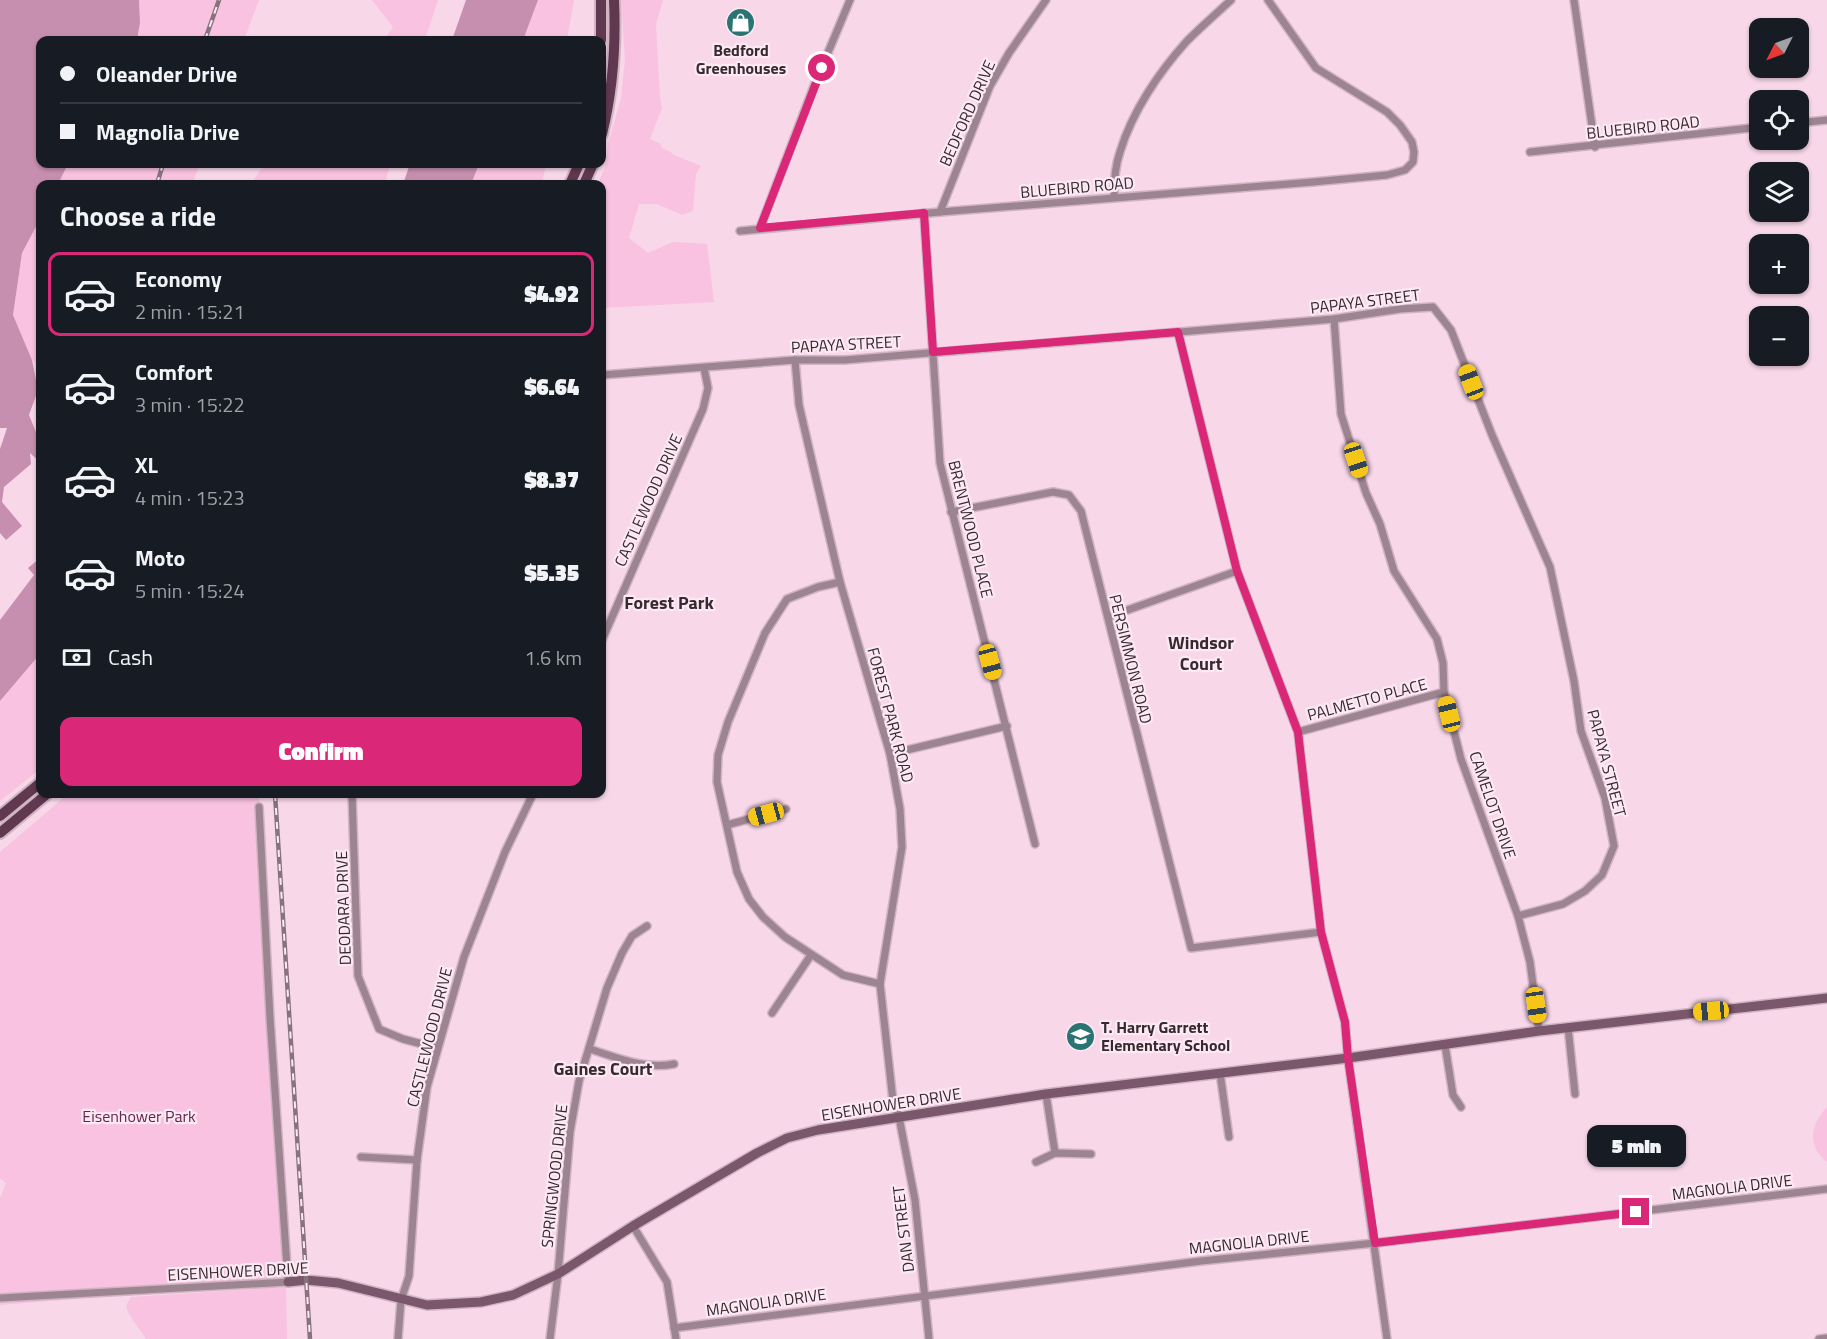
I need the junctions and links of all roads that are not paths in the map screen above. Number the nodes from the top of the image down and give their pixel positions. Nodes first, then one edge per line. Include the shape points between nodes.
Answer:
1 (601, 0) edge
2 (614, 0) edge
3 (850, 0) edge
4 (1046, 0) edge
5 (1231, 0) edge
6 (1268, 0) edge
7 (1574, 0) edge
8 (601, 36) edge
9 (606, 110) edge
10 (1827, 120) edge
11 (1809, 122) edge
12 (1749, 129) edge
13 (1595, 147) junction
14 (1530, 152) dead end
15 (1114, 198) junction
16 (940, 212) junction
17 (924, 213) junction
18 (760, 228) junction
19 (740, 231) dead end
20 (1334, 319) junction
21 (1178, 332) junction
22 (933, 352) junction
23 (795, 360) junction
24 (704, 368) junction
25 (606, 375) edge
26 (951, 512) junction
27 (1237, 571) junction
28 (840, 582) junction
29 (1108, 617) junction
30 (606, 631) edge
31 (1444, 692) junction
32 (1007, 726) junction
33 (1298, 732) junction
34 (890, 754) junction
35 (36, 786) edge
36 (41, 798) edge
37 (353, 798) edge
38 (531, 798) edge
39 (259, 807) dead end
40 (786, 809) dead end
41 (0, 816) edge
42 (727, 825) junction
43 (0, 832) edge
44 (1035, 844) dead end
45 (1518, 916) junction
46 (647, 926) dead end
47 (1321, 932) junction
48 (811, 955) junction
49 (880, 984) junction
50 (1827, 998) edge
51 (772, 1013) dead end
52 (1568, 1027) junction
53 (1539, 1031) junction
54 (1445, 1045) junction
55 (437, 1048) junction
56 (590, 1050) junction
57 (1348, 1058) junction
58 (674, 1064) dead end
59 (1220, 1073) junction
60 (1046, 1094) junction
61 (1575, 1094) dead end
62 (1461, 1107) dead end
63 (899, 1117) junction
64 (1228, 1137) dead end
65 (1055, 1153) junction
66 (1091, 1154) dead end
67 (361, 1156) dead end
68 (417, 1160) junction
69 (1036, 1162) dead end
70 (1827, 1189) edge
71 (633, 1226) junction
72 (1375, 1243) junction
73 (558, 1274) junction
74 (288, 1282) junction
75 (923, 1295) junction
76 (0, 1298) edge
77 (402, 1300) junction
78 (674, 1328) junction
79 (1827, 1338) edge
80 (398, 1339) edge
81 (550, 1339) edge
82 (676, 1339) edge
83 (929, 1339) edge
84 (1387, 1339) edge
85 (1819, 1339) edge

1 - 8 main road
2 - 9 main road via 614,50
3 - 18 street
4 - 16 street, BEDFORD DRIVE via 990,86
5 - 15 street via 1187,41 1143,102 1119,153
6 - 15 street, BLUEBIRD ROAD via 1316,68 1387,112 1400,125 1412,142 1413,162 1405,170 1387,175
7 - 13 street
10 - 11 street
12 - 13 street, BLUEBIRD ROAD
13 - 14 street, BLUEBIRD ROAD
15 - 16 street, BLUEBIRD ROAD
16 - 17 street, BLUEBIRD ROAD
17 - 18 street, BLUEBIRD ROAD
17 - 22 street, BRENTWOOD PLACE
18 - 19 street, BLUEBIRD ROAD
20 - 21 street, PAPAYA STREET
20 - 31 street, CAMELOT DRIVE via 1341,414 1394,571 1437,639
20 - 45 street, PAPAYA STREET via 1433,307 1451,330 1550,567 1581,731 1605,798 1614,846 1602,876 1585,891 1563,904
21 - 22 street, PAPAYA STREET
21 - 27 street
22 - 23 street, PAPAYA STREET
22 - 26 street, BRENTWOOD PLACE via 940,463
23 - 24 street, PAPAYA STREET
23 - 28 street, FOREST PARK ROAD via 799,405
24 - 25 street, PAPAYA STREET
24 - 30 street, CASTLEWOOD DRIVE via 708,388 703,408
26 - 29 street, PERSIMMON ROAD via 1053,492 1069,495 1081,511
26 - 32 street, BRENTWOOD PLACE
27 - 29 street
27 - 33 street
28 - 34 street, FOREST PARK ROAD
28 - 42 street via 787,599 765,633 718,755 717,782
29 - 47 street, PERSIMMON ROAD via 1191,948
31 - 33 street, PALMETTO PLACE
31 - 45 street, CAMELOT DRIVE via 1461,759
32 - 34 street
32 - 44 street, BRENTWOOD PLACE
33 - 47 street
34 - 49 street, FOREST PARK ROAD via 900,808 902,847
35 - 41 main road
36 - 43 main road
37 - 55 street, DEODARA DRIVE via 358,976 379,1029
38 - 55 street, CASTLEWOOD DRIVE via 505,852 464,957
39 - 74 street
40 - 42 street
42 - 48 street via 737,872 749,899 785,937
45 - 53 street, CAMELOT DRIVE via 1530,962
46 - 56 street, SPRINGWOOD DRIVE via 632,936 622,953
47 - 57 street via 1345,1022
48 - 49 street via 843,975
48 - 51 street
49 - 63 street, FOREST PARK ROAD via 893,1101
50 - 52 street, EISENHOWER DRIVE
52 - 53 street, EISENHOWER DRIVE
52 - 61 street
53 - 54 street, EISENHOWER DRIVE
54 - 57 street, EISENHOWER DRIVE
54 - 62 street via 1453,1095
55 - 68 street, CASTLEWOOD DRIVE
56 - 58 street via 635,1063 660,1067
56 - 73 street, SPRINGWOOD DRIVE via 579,1081 570,1132
57 - 59 street, EISENHOWER DRIVE
57 - 72 street
59 - 60 street, EISENHOWER DRIVE
59 - 64 street
60 - 63 street, EISENHOWER DRIVE
60 - 65 street
63 - 71 street, EISENHOWER DRIVE via 788,1138 748,1157
63 - 75 street, DAN STREET via 915,1200
65 - 66 street
65 - 69 street
67 - 68 street
68 - 77 street, CASTLEWOOD DRIVE via 409,1276
70 - 72 street, MAGNOLIA DRIVE
71 - 73 street, EISENHOWER DRIVE
71 - 78 street via 668,1282
72 - 75 street, MAGNOLIA DRIVE
72 - 84 street
73 - 77 street, EISENHOWER DRIVE via 495,1300 453,1305
73 - 81 street, SPRINGWOOD DRIVE
74 - 76 street, EISENHOWER DRIVE
74 - 77 street, EISENHOWER DRIVE via 338,1284
75 - 78 street, MAGNOLIA DRIVE
75 - 83 street, DAN STREET
77 - 80 street, CASTLEWOOD DRIVE
78 - 82 street
79 - 85 street

